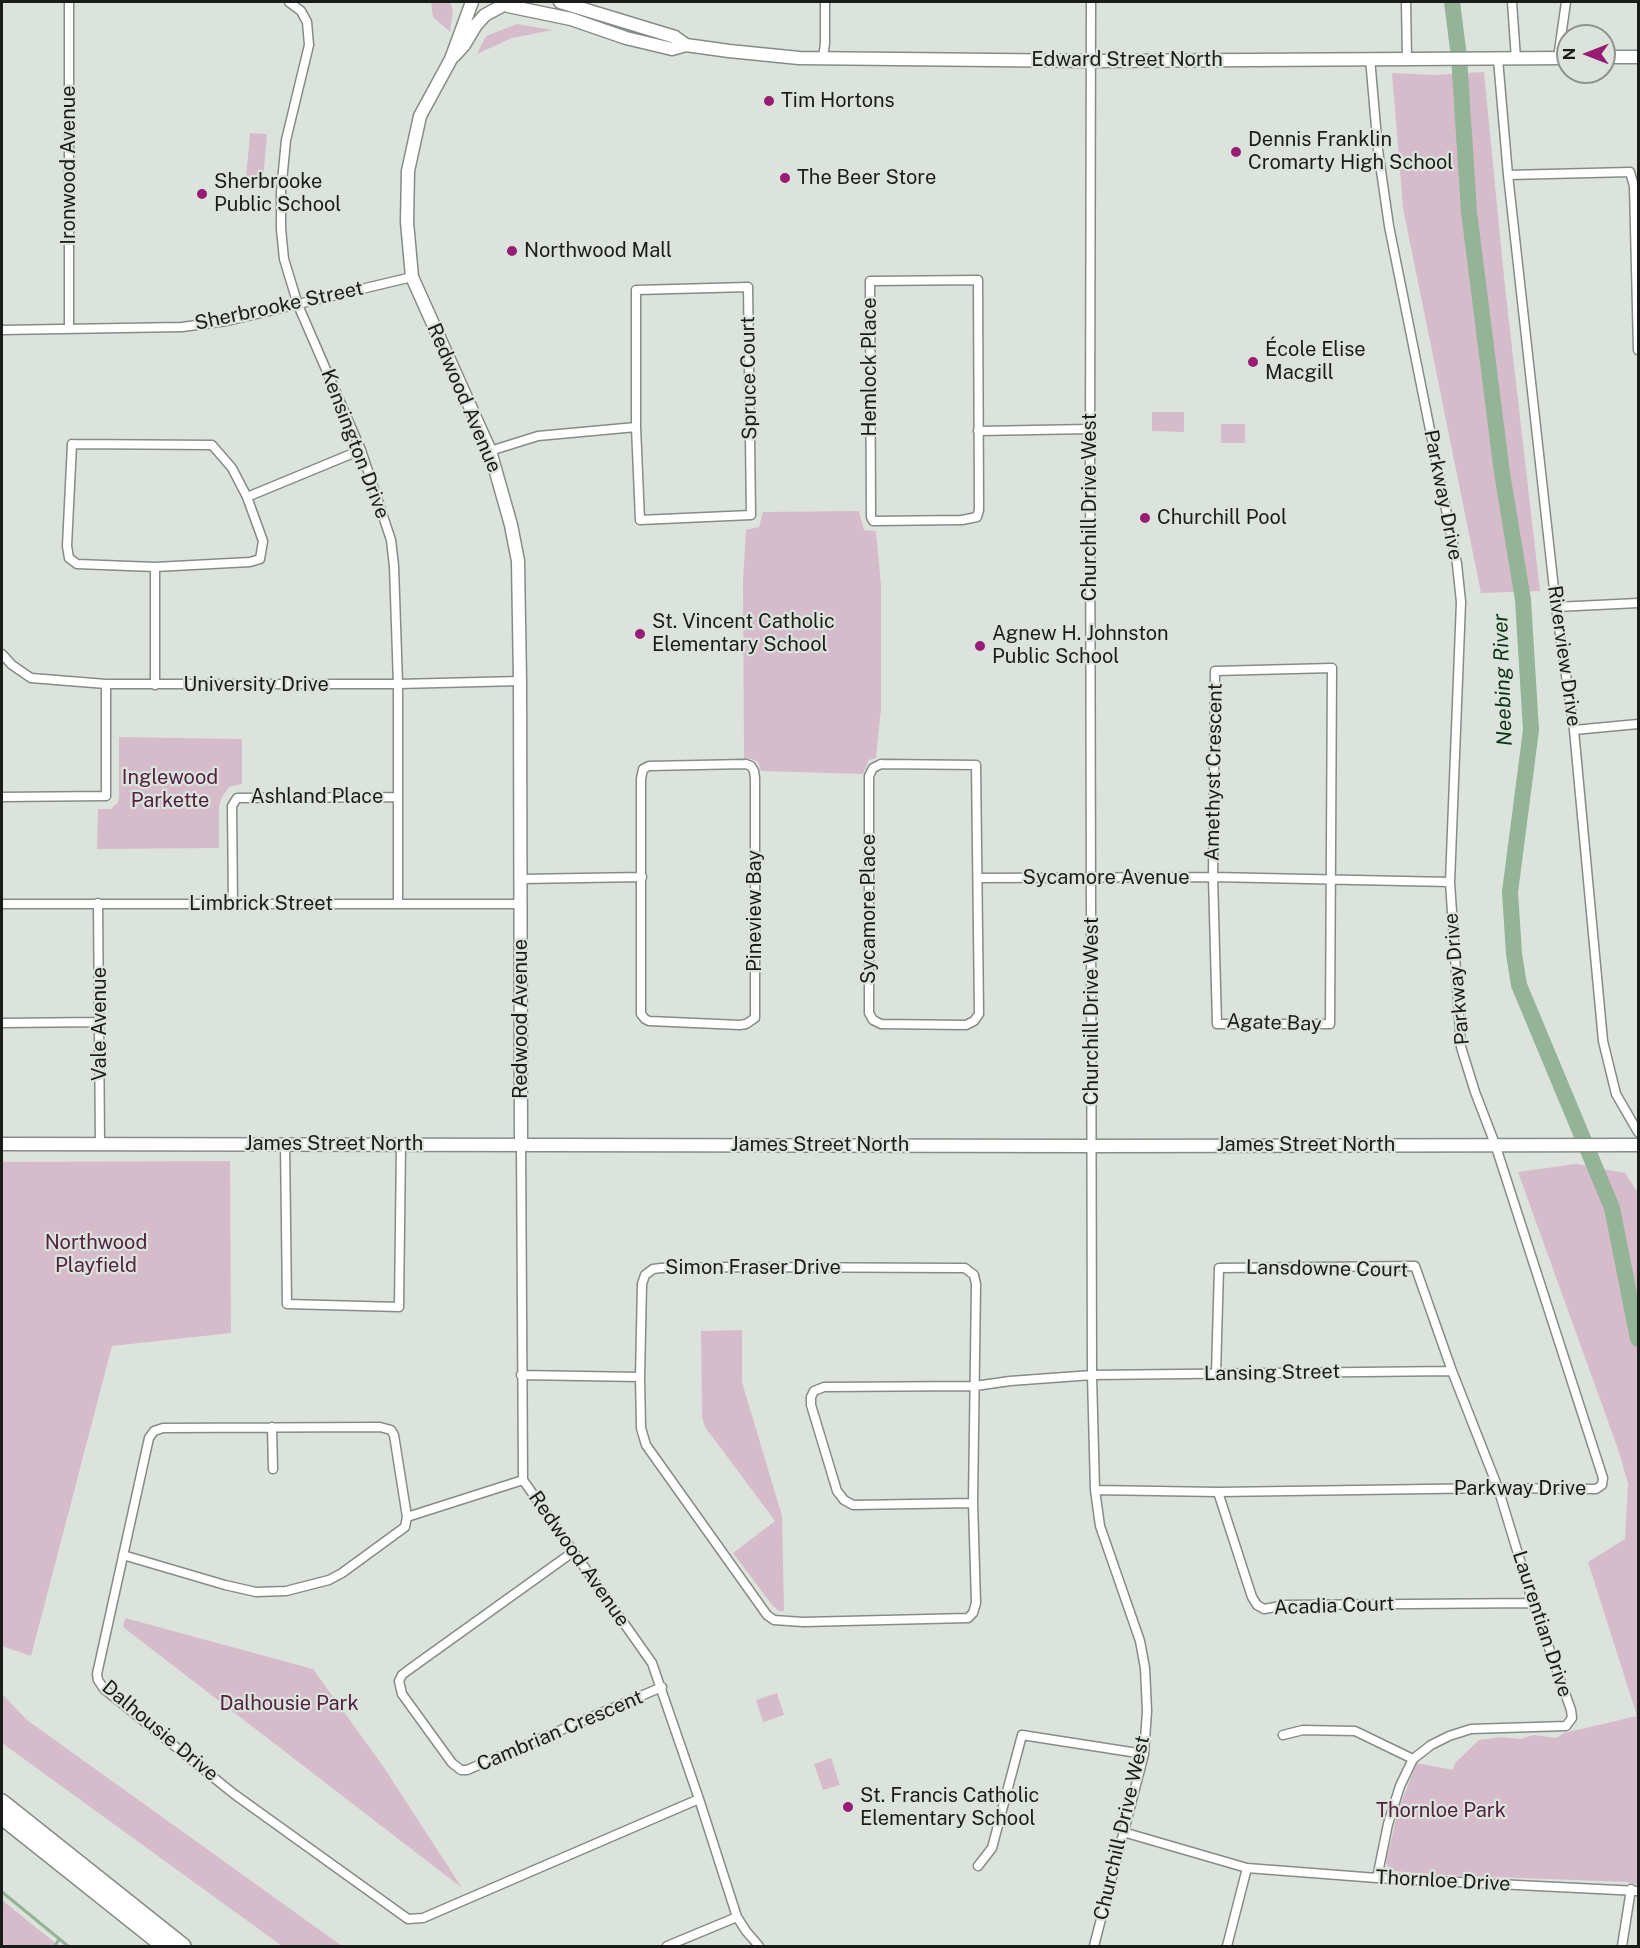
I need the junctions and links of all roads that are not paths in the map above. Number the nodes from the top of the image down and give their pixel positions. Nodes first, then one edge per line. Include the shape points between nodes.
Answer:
1 (69, 2) edge
2 (289, 2) edge
3 (472, 2) edge
4 (485, 2) edge
5 (560, 2) edge
6 (825, 2) edge
7 (1091, 2) edge
8 (1406, 2) edge
9 (1512, 2) edge
10 (1566, 2) edge
11 (508, 5) edge
12 (1565, 24) edge
13 (686, 45) junction
14 (1616, 57) edge
15 (1638, 57) edge
16 (822, 58) junction
17 (1370, 58) junction
18 (1407, 58) junction
19 (1556, 58) edge
20 (451, 59) junction
21 (1492, 59) junction
22 (1516, 59) junction
23 (1092, 61) junction
24 (1508, 175) junction
25 (412, 277) junction
26 (298, 305) junction
27 (69, 328) junction
28 (2, 330) edge
29 (1638, 350) edge
30 (636, 427) junction
31 (1090, 429) junction
32 (978, 431) junction
33 (361, 450) junction
34 (490, 451) junction
35 (247, 497) junction
36 (155, 567) junction
37 (1638, 603) edge
38 (1556, 607) junction
39 (2, 654) edge
40 (520, 681) junction
41 (106, 684) junction
42 (398, 684) junction
43 (155, 685) junction
44 (1638, 724) edge
45 (1574, 730) junction
46 (2, 796) edge
47 (399, 797) junction
48 (642, 877) junction
49 (1213, 877) junction
50 (978, 878) junction
51 (521, 879) junction
52 (1092, 879) junction
53 (1330, 881) junction
54 (1450, 882) junction
55 (98, 903) junction
56 (2, 904) edge
57 (398, 904) junction
58 (521, 904) junction
59 (232, 905) junction
60 (100, 1022) junction
61 (2, 1023) edge
62 (1638, 1132) edge
63 (521, 1143) junction
64 (2, 1144) edge
65 (285, 1144) junction
66 (401, 1144) junction
67 (1495, 1144) junction
68 (100, 1145) junction
69 (1638, 1145) edge
70 (1093, 1146) junction
71 (1452, 1371) junction
72 (1216, 1374) junction
73 (521, 1375) junction
74 (1092, 1375) junction
75 (640, 1377) junction
76 (975, 1386) junction
77 (272, 1427) junction
78 (273, 1469) dead end
79 (523, 1480) junction
80 (1498, 1488) junction
81 (1095, 1490) junction
82 (1218, 1492) junction
83 (973, 1503) junction
84 (407, 1517) junction
85 (573, 1552) junction
86 (123, 1555) junction
87 (1533, 1604) junction
88 (662, 1687) junction
89 (1283, 1735) dead end
90 (1144, 1754) junction
91 (1413, 1759) junction
92 (699, 1798) junction
93 (2, 1802) edge
94 (2, 1817) edge
95 (1123, 1832) junction
96 (978, 1866) dead end
97 (1247, 1868) junction
98 (1377, 1878) junction
99 (1635, 1890) edge
100 (737, 1917) junction
101 (164, 1947) edge
102 (183, 1947) edge
103 (667, 1947) edge
104 (759, 1947) edge
105 (1094, 1947) edge
106 (1227, 1947) edge
107 (1622, 1947) edge

1 - 27 street, Ironwood Avenue
2 - 26 street, Kensington Drive via 301,10 307,22 309,45 286,140 281,192 284,259
3 - 20 street, Redwood Avenue
4 - 11 street, Edward Street North
5 - 13 street, Edward Street North via 675,37
6 - 16 street
7 - 23 street, Churchill Drive West
8 - 18 street
9 - 22 street
10 - 12 street
11 - 13 street, Edward Street North via 571,19 651,45 672,49
11 - 20 street, Redwood Avenue via 485,15
13 - 16 street, Edward Street North via 767,56
14 - 15 street
16 - 23 street, Edward Street North
17 - 18 street, Edward Street North
17 - 23 street, Edward Street North
17 - 54 street, Parkway Drive via 1389,226 1460,592
18 - 21 street, Edward Street North
19 - 22 street, Edward Street North
20 - 25 street, Redwood Avenue via 420,116 408,171
21 - 22 street, Edward Street North
21 - 24 street, Riverview Drive
23 - 31 street, Churchill Drive West
24 - 29 street via 1630,172 1634,186
24 - 38 street, Riverview Drive
25 - 26 street, Sherbrooke Street
25 - 34 street, Redwood Avenue
26 - 27 street, Sherbrooke Street via 182,327
26 - 33 street, Kensington Drive
27 - 28 street, Sherbrooke Street
30 - 30 street, Spruce Court via 640,520 751,515 748,287 636,291
30 - 34 street via 538,436
31 - 32 street
31 - 52 street, Churchill Drive West
32 - 32 street, Hemlock Place via 978,280 870,281 873,521 977,517
33 - 35 street
33 - 42 street, Kensington Drive via 391,540
34 - 40 street, Redwood Avenue via 518,561
35 - 36 street via 263,541 260,560
35 - 36 street via 212,445 72,444 69,558 77,564
36 - 43 street
37 - 38 street
38 - 45 street, Riverview Drive
39 - 41 street, University Drive via 31,678
40 - 42 street, University Drive
40 - 51 street, Redwood Avenue
41 - 43 street, University Drive
41 - 46 street via 106,796
42 - 43 street, University Drive
42 - 47 street, Kensington Drive
44 - 45 street
45 - 62 street, Riverview Drive via 1603,1041 1616,1094
47 - 57 street, Kensington Drive
47 - 59 street, Ashland Place via 237,798 232,806
48 - 48 street, Pineview Bay via 641,1014 650,1021 740,1025 751,1022 756,1013 755,778 751,766 643,769
48 - 51 street
49 - 52 street, Sycamore Avenue
49 - 53 street, Sycamore Avenue
49 - 53 street, Agate Bay via 1217,1024 1330,1024
49 - 53 street, Amethyst Crescent via 1215,671 1332,669
50 - 50 street, Sycamore Place via 976,765 881,764 873,768 869,776 869,1013 873,1020 881,1024 974,1022 979,1014
50 - 52 street, Sycamore Avenue
51 - 58 street, Redwood Avenue
52 - 70 street, Churchill Drive West
53 - 54 street, Sycamore Avenue
54 - 67 street, Parkway Drive via 1461,1047
55 - 56 street, Limbrick Street
55 - 59 street, Limbrick Street
55 - 60 street, Vale Avenue
57 - 58 street, Limbrick Street
57 - 59 street, Limbrick Street
58 - 63 street, Redwood Avenue
60 - 61 street
60 - 68 street, Vale Avenue
63 - 66 street, James Street North
63 - 70 street, James Street North
63 - 73 street, Redwood Avenue
64 - 68 street, James Street North
65 - 66 street, James Street North
65 - 66 street via 287,1304 399,1307
65 - 68 street, James Street North
67 - 69 street, James Street North
67 - 70 street, James Street North
67 - 80 street, Parkway Drive via 1603,1478 1596,1489
70 - 74 street, Churchill Drive West
71 - 72 street, Lansing Street
71 - 72 street, Lansdowne Court via 1415,1266 1219,1268
71 - 80 street, Lansdowne Court
72 - 74 street, Lansing Street
73 - 75 street
73 - 79 street, Redwood Avenue
74 - 76 street, Lansing Street
74 - 81 street, Churchill Drive West
75 - 76 street, Simon Fraser Drive via 642,1284 653,1269 960,1268 970,1271 976,1280
75 - 83 street, Simon Fraser Drive via 641,1428 646,1445 774,1620 968,1618 976,1603
76 - 83 street, Simon Fraser Drive
76 - 83 street, Lansing Street via 824,1387 814,1390 812,1397 837,1491 844,1500 853,1504
77 - 78 street
77 - 84 street, Dalhousie Drive via 391,1430 396,1439
77 - 86 street, Dalhousie Drive via 154,1431 149,1438
79 - 84 street
79 - 85 street, Redwood Avenue
80 - 82 street, Parkway Drive
80 - 87 street, Laurentian Drive
81 - 82 street, Parkway Drive
81 - 90 street, Churchill Drive West via 1100,1526 1135,1622 1145,1668
82 - 87 street, Acadia Court via 1252,1597 1264,1609 1286,1605
84 - 86 street via 402,1531 342,1573 315,1585 286,1591 240,1589
85 - 88 street, Redwood Avenue via 652,1663
85 - 88 street, Cambrian Crescent via 402,1675 402,1694 452,1763 466,1770
86 - 92 street, Dalhousie Drive via 98,1668 100,1685 244,1802 403,1917 423,1918
87 - 91 street, Laurentian Drive via 1571,1710 1570,1722 1566,1726 1471,1729 1431,1745
88 - 92 street, Redwood Avenue
89 - 91 street via 1303,1730 1355,1731
90 - 95 street, Churchill Drive West
90 - 96 street via 1022,1735 992,1848
91 - 98 street, Laurentian Drive via 1388,1824
92 - 100 street, Redwood Avenue
93 - 102 highway
94 - 101 highway
95 - 97 street, Thornloe Drive
95 - 105 street, Churchill Drive West
97 - 98 street, Thornloe Drive
97 - 106 street
98 - 99 street, Thornloe Drive
99 - 107 street
100 - 103 street
100 - 104 street, Redwood Avenue

